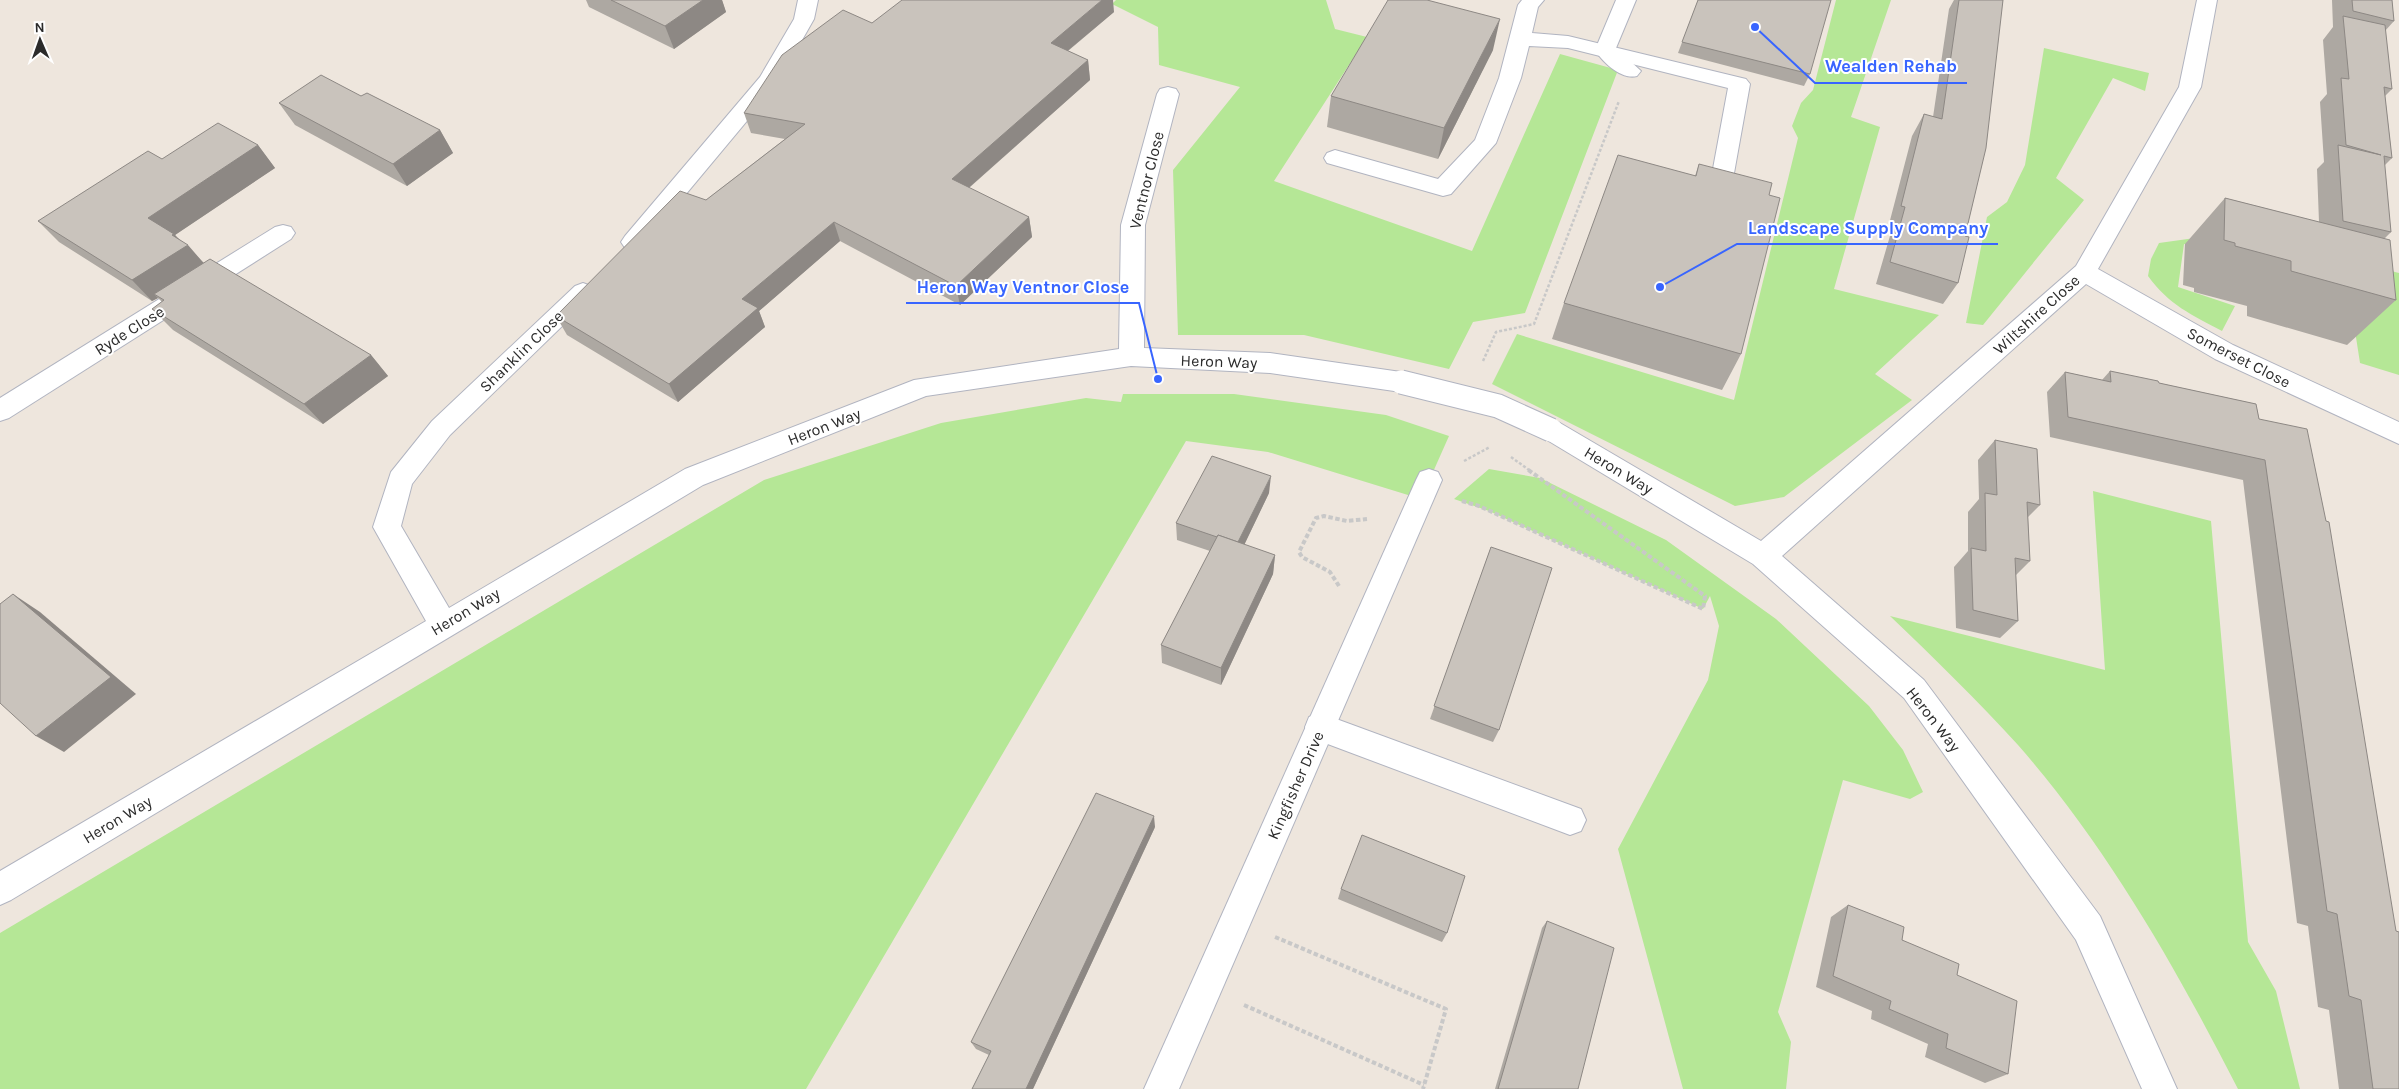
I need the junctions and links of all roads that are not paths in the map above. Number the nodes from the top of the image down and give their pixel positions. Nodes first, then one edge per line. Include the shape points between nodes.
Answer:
1 (808, 0) edge
2 (1534, 0) edge
3 (1626, 0) edge
4 (2207, 0) edge
5 (1521, 39) junction
6 (1605, 50) junction
7 (1630, 71) road end
8 (1168, 94) dead end
9 (1335, 158) dead end
10 (1718, 201) edge
11 (283, 233) dead end
12 (618, 258) edge
13 (2084, 272) junction
14 (597, 279) edge
15 (1132, 357) junction
16 (0, 411) edge
17 (2399, 434) edge
18 (1427, 485) road end
19 (1763, 556) junction
20 (443, 624) junction
21 (1320, 727) junction
22 (1570, 820) dead end
23 (0, 889) edge
24 (1161, 1089) edge
25 (2160, 1089) edge

1 - 12 street via 804,19 769,81
2 - 5 street via 1528,5
3 - 6 street
4 - 13 street, Wiltshire Close via 2190,87
5 - 6 street via 1568,42
5 - 9 street via 1485,143 1443,188
6 - 7 street
6 - 10 street via 1739,84
8 - 15 street, Ventnor Close via 1133,225
11 - 16 street, Ryde Close
13 - 17 street, Somerset Close via 2224,352
13 - 19 street, Wiltshire Close
14 - 20 street, Shanklin Close via 441,428 400,480 387,527
15 - 19 street, Heron Way, bridge via 1270,363 1401,382 1498,406 1544,425
15 - 20 street, Heron Way via 922,387 694,477
18 - 21 street, Kingfisher Drive
19 - 25 street, Heron Way via 1914,689 2088,928
20 - 23 street, Heron Way
21 - 22 street
21 - 24 street, Kingfisher Drive

